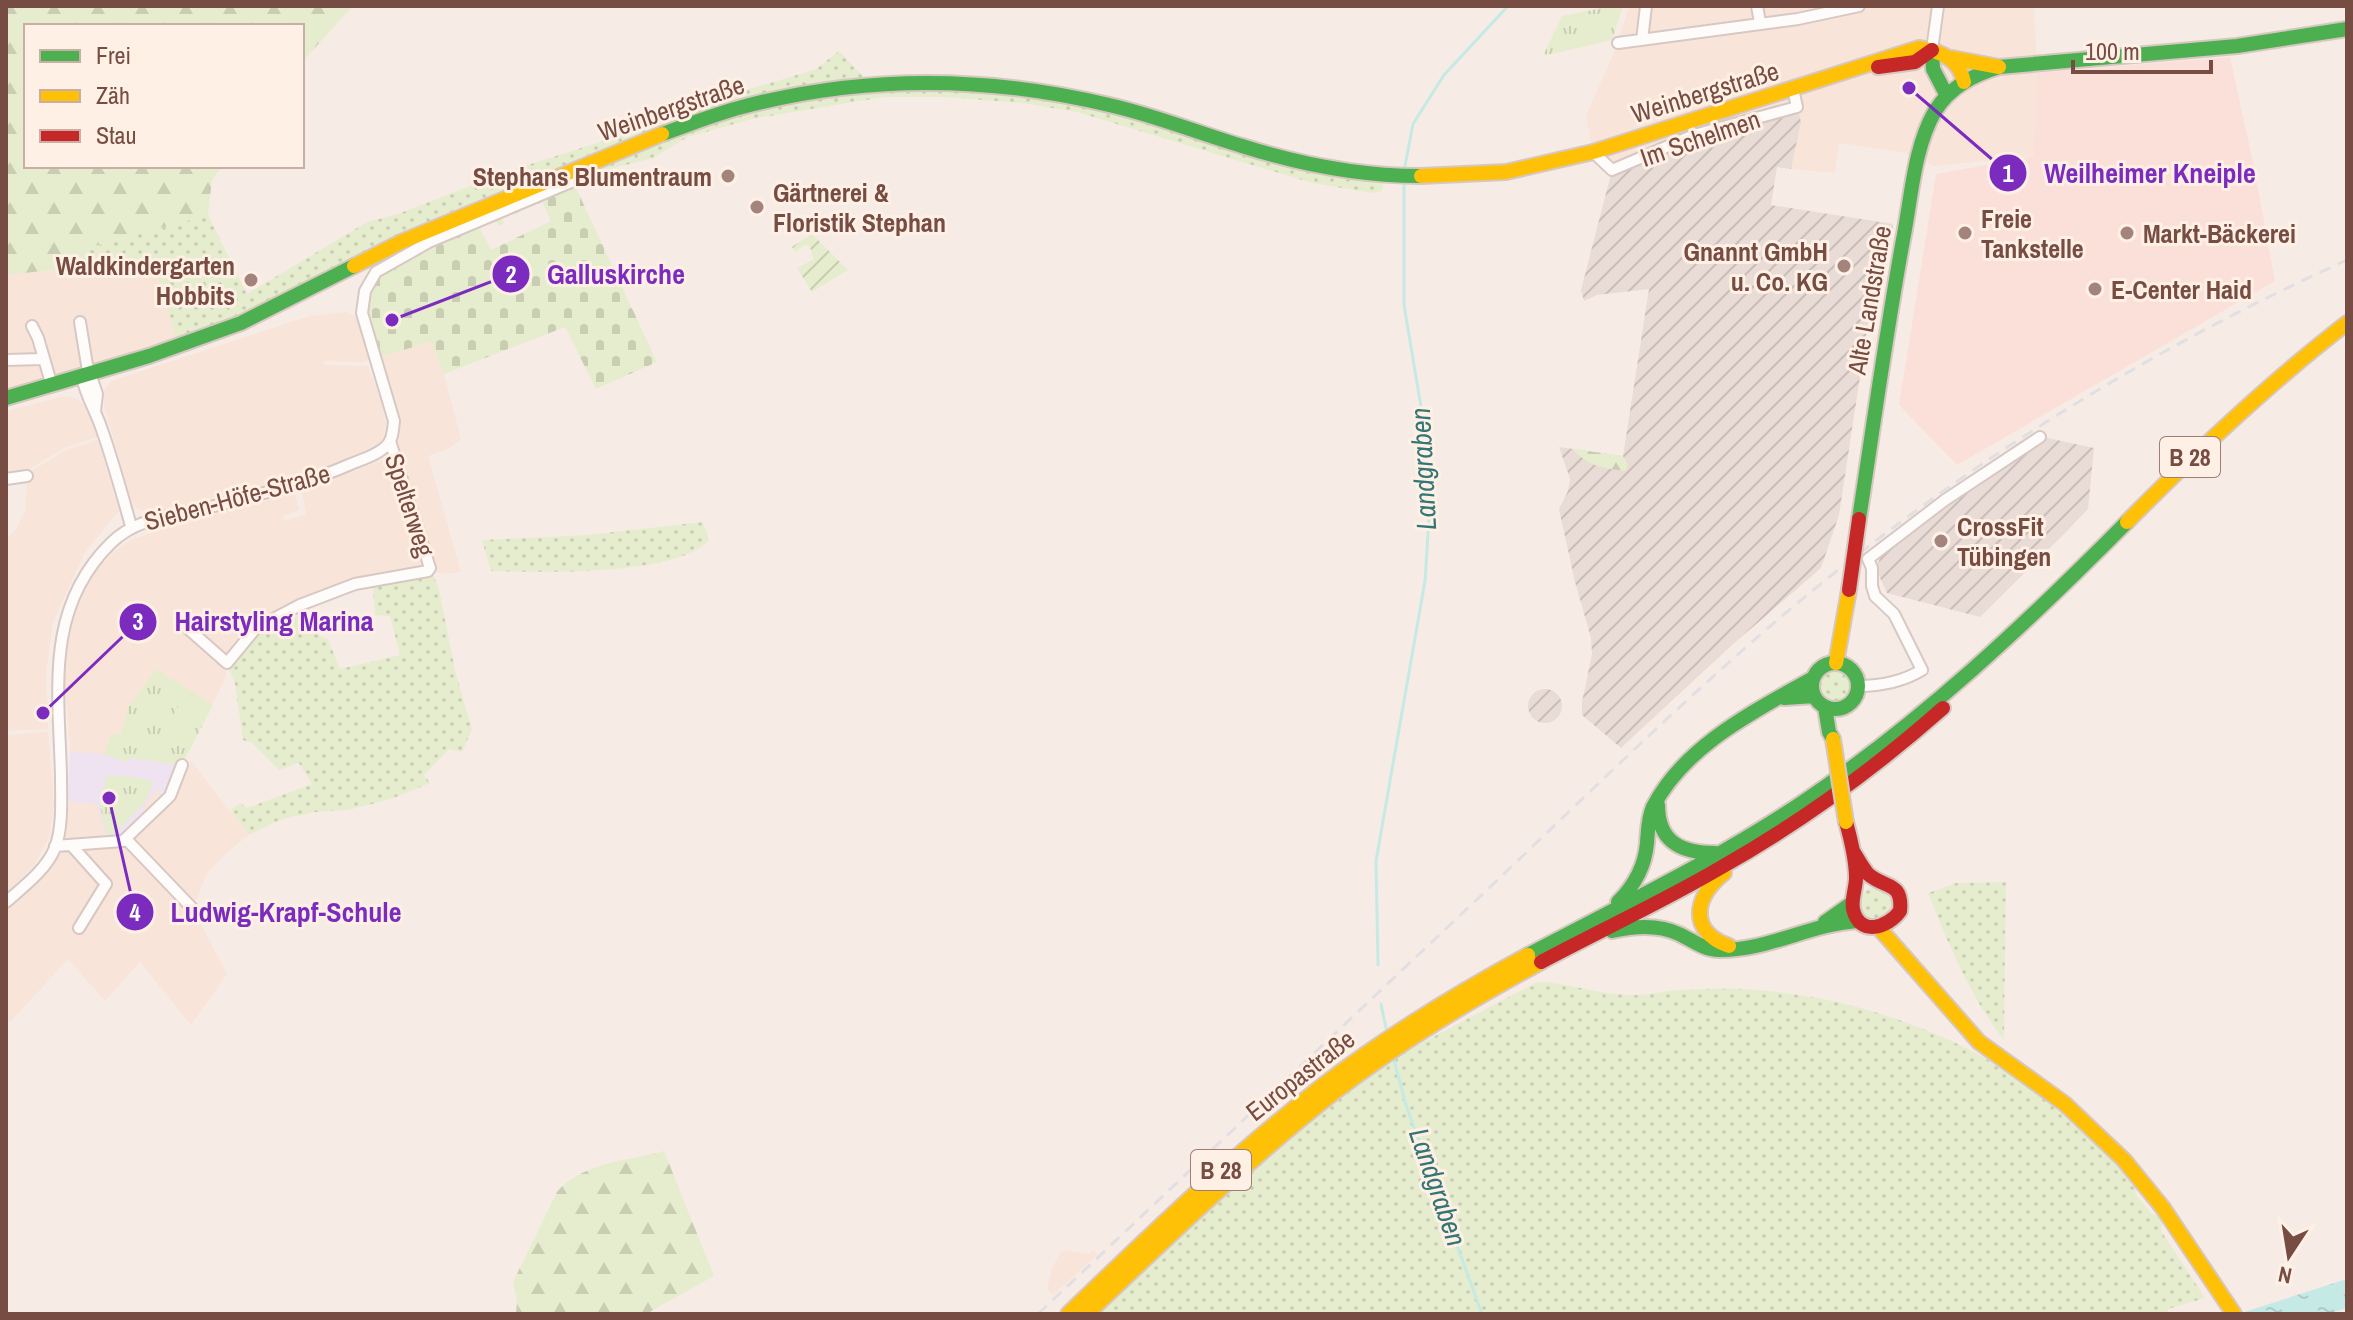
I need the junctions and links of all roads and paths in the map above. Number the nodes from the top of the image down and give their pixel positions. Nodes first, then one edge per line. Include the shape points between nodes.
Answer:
1 (1646, 6) edge
2 (1757, 6) edge
3 (1859, 6) edge
4 (1938, 6) edge
5 (1760, 22) junction
6 (2347, 29) edge
7 (1642, 40) junction
8 (1618, 43) dead end
9 (1932, 50) junction
10 (1950, 58) junction
11 (1919, 61) junction
12 (1999, 67) junction
13 (1933, 69) junction
14 (1838, 75) junction
15 (1964, 82) junction
16 (1793, 89) junction
17 (1947, 96) junction
18 (1593, 152) junction
19 (590, 174) dead end
20 (80, 322) dead end
21 (2347, 323) edge
22 (32, 326) dead end
23 (43, 359) junction
24 (6, 360) edge
25 (86, 376) junction
26 (52, 386) junction
27 (6, 398) edge
28 (2040, 437) dead end
29 (390, 441) junction
30 (27, 476) dead end
31 (6, 479) edge
32 (131, 526) junction
33 (2045, 604) junction
34 (185, 626) dead end
35 (1836, 663) junction
36 (1813, 678) junction
37 (1858, 686) junction
38 (1770, 701) junction
39 (1819, 702) junction
40 (1841, 708) junction
41 (1833, 739) junction
42 (182, 765) dead end
43 (1659, 798) junction
44 (126, 839) junction
45 (55, 846) junction
46 (72, 846) junction
47 (1853, 851) junction
48 (1721, 853) junction
49 (1738, 858) junction
50 (1876, 880) junction
51 (1854, 897) junction
52 (6, 902) edge
53 (193, 909) dead end
54 (1598, 918) junction
55 (1895, 920) junction
56 (1858, 921) junction
57 (79, 928) dead end
58 (1817, 928) junction
59 (1879, 928) junction
60 (1591, 936) junction
61 (1736, 949) junction
62 (1903, 952) junction
63 (1393, 1043) junction
64 (1068, 1314) edge
65 (1087, 1314) edge
66 (2234, 1314) edge

1 - 7 street
2 - 5 street
3 - 5 street
4 - 9 street
5 - 7 street
6 - 12 main road via 2237,46
7 - 8 street
9 - 10 main road
9 - 11 main road
9 - 13 main road
9 - 14 main road via 1888,56
10 - 12 main road
10 - 15 main road
11 - 13 main road
11 - 14 main road
12 - 15 main road, Alte Landstraße
13 - 17 main road
14 - 16 main road, Weinbergstraße
15 - 17 main road, Alte Landstraße
16 - 18 main road, Weinbergstraße
16 - 18 street, Im Schelmen via 1797,107 1694,135 1612,170
17 - 35 main road, Alte Landstraße, bridge via 1926,133 1914,179
18 - 25 main road, Weinbergstraße via 1506,172 1387,176 1294,160 1110,105 1045,92 953,82 830,88 741,107 646,140 401,242 254,318
19 - 29 street via 410,251 376,272 368,283 362,313 392,412
20 - 25 street
21 - 33 main road, B 28 via 2229,420
22 - 23 street
23 - 24 street
23 - 26 street
25 - 26 main road, Weinbergstraße
25 - 32 street via 97,394 95,411
26 - 27 main road, Weinbergstraße
28 - 37 street via 1868,559 1875,596 1894,614 1922,670 1889,684
29 - 32 street, Sieben-Höfe-Straße via 372,455 306,482
29 - 34 street, Spelterweg via 428,571 355,584 300,605 250,633 227,663
30 - 31 street
32 - 45 street, Sieben-Höfe-Straße via 89,568 65,616 57,681 61,795
33 - 48 main road, B 28 via 1879,747
33 - 49 main road, B 28 via 1924,725
35 - 36 main road via 1822,667
35 - 37 main road via 1851,670
36 - 38 main road
36 - 39 main road
37 - 40 main road via 1854,699
38 - 39 main road via 1794,696
38 - 43 main road via 1701,752
39 - 40 main road
39 - 41 main road
40 - 41 main road
41 - 47 main road, bridge
42 - 44 street via 170,796
43 - 48 main road via 1664,835 1685,851
43 - 54 main road via 1651,811 1647,846 1633,888
44 - 46 street
44 - 53 street
45 - 46 street
45 - 52 street, Sieben-Höfe-Straße via 44,866
46 - 57 street via 106,884
47 - 50 main road
47 - 51 main road
48 - 54 main road, B 28
49 - 60 main road, B 28
49 - 61 main road via 1704,892 1700,908 1705,931
50 - 51 main road via 1865,883
50 - 55 main road via 1898,892 1901,906
51 - 56 main road
51 - 58 main road
54 - 63 main road, Europastraße / B 28 via 1474,984
55 - 59 main road
55 - 62 main road
56 - 58 main road
56 - 59 main road
58 - 61 main road
59 - 62 main road
60 - 61 main road via 1661,928 1714,950
60 - 63 main road, Europastraße / B 28
62 - 66 main road via 1981,1043 2060,1099 2122,1156 2169,1213
63 - 64 main road, Europastraße / B 28 via 1307,1097
63 - 65 main road, Europastraße / B 28 via 1271,1143

